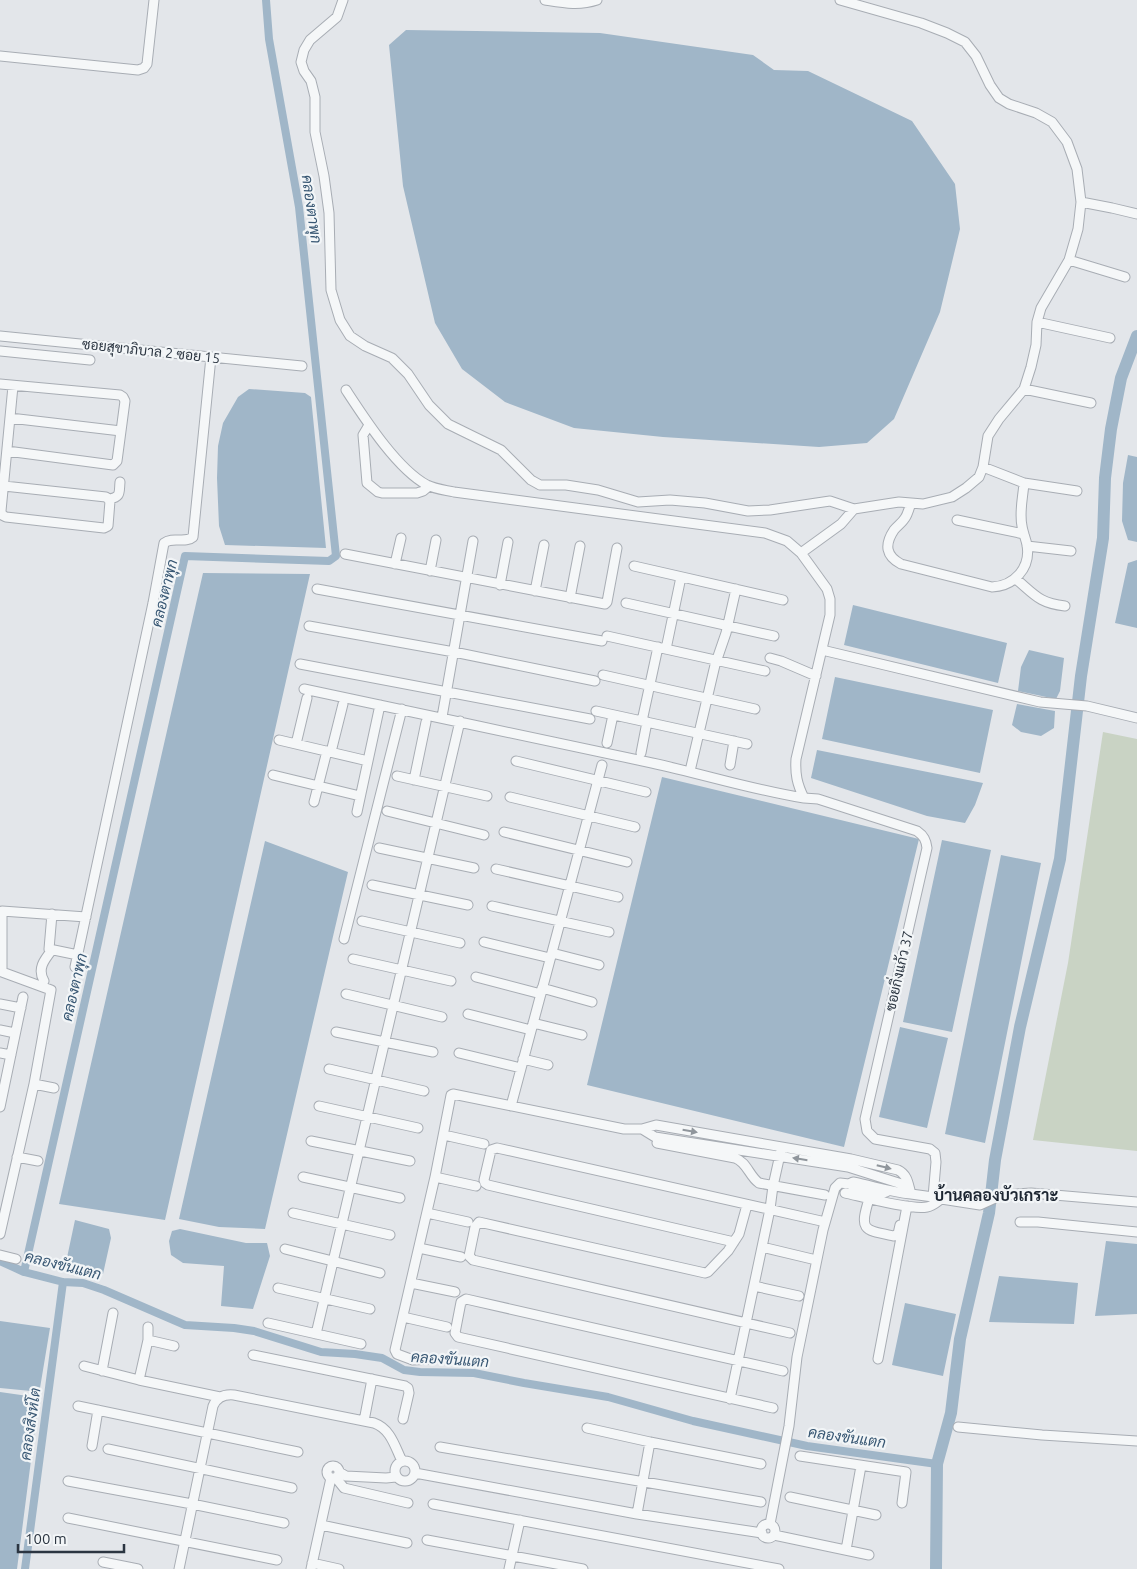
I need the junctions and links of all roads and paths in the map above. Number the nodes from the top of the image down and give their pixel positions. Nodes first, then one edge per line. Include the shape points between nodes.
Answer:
1 (154, 0) edge
2 (342, 0) edge
3 (545, 0) edge
4 (598, 0) edge
5 (840, 0) edge
6 (0, 56) edge
7 (1081, 202) junction
8 (1137, 214) edge
9 (1069, 260) junction
10 (1125, 277) dead end
11 (1037, 322) junction
12 (0, 336) edge
13 (1110, 338) dead end
14 (0, 351) edge
15 (211, 357) junction
16 (90, 360) dead end
17 (302, 366) dead end
18 (0, 384) edge
19 (13, 386) junction
20 (1024, 389) junction
21 (346, 390) dead end
22 (1091, 403) dead end
23 (10, 418) junction
24 (369, 425) junction
25 (121, 431) junction
26 (7, 451) junction
27 (983, 467) junction
28 (120, 482) dead end
29 (1024, 483) junction
30 (2, 486) edge
31 (429, 486) junction
32 (1077, 491) dead end
33 (109, 499) junction
34 (911, 503) junction
35 (854, 509) junction
36 (957, 520) dead end
37 (1024, 534) junction
38 (401, 538) dead end
39 (436, 540) dead end
40 (473, 541) dead end
41 (508, 542) dead end
42 (544, 545) dead end
43 (580, 546) dead end
44 (1027, 546) junction
45 (617, 548) dead end
46 (1071, 551) dead end
47 (801, 553) junction
48 (345, 554) dead end
49 (395, 564) junction
50 (634, 566) dead end
51 (430, 571) junction
52 (681, 577) junction
53 (467, 578) junction
54 (1016, 579) junction
55 (500, 585) junction
56 (317, 589) dead end
57 (736, 589) junction
58 (535, 591) junction
59 (570, 598) junction
60 (783, 600) dead end
61 (626, 603) dead end
62 (1065, 606) dead end
63 (461, 614) junction
64 (673, 614) junction
65 (309, 626) dead end
66 (728, 626) junction
67 (774, 636) dead end
68 (662, 648) junction
69 (822, 650) junction
70 (454, 652) junction
71 (770, 658) dead end
72 (717, 660) junction
73 (300, 664) dead end
74 (765, 672) dead end
75 (604, 675) dead end
76 (816, 676) junction
77 (595, 681) dead end
78 (650, 686) junction
79 (446, 691) junction
80 (708, 698) junction
81 (343, 704) dead end
82 (380, 705) junction
83 (402, 709) junction
84 (755, 709) dead end
85 (613, 715) junction
86 (442, 717) junction
87 (1137, 718) edge
88 (460, 721) junction
89 (426, 722) dead end
90 (644, 722) junction
91 (699, 734) junction
92 (280, 740) dead end
93 (734, 742) junction
94 (607, 743) dead end
95 (296, 744) junction
96 (747, 744) dead end
97 (329, 752) junction
98 (641, 753) dead end
99 (368, 761) junction
100 (516, 761) dead end
101 (602, 765) dead end
102 (730, 765) dead end
103 (690, 771) junction
104 (273, 776) dead end
105 (397, 776) dead end
106 (414, 780) junction
107 (598, 780) junction
108 (318, 786) junction
109 (444, 786) junction
110 (646, 792) dead end
111 (360, 796) junction
112 (487, 796) dead end
113 (510, 797) dead end
114 (804, 798) junction
115 (314, 802) dead end
116 (357, 812) dead end
117 (387, 812) dead end
118 (589, 816) junction
119 (436, 823) junction
120 (635, 827) dead end
121 (504, 832) dead end
122 (484, 835) dead end
123 (379, 848) dead end
124 (579, 851) junction
125 (428, 858) junction
126 (627, 862) dead end
127 (474, 868) dead end
128 (496, 869) dead end
129 (372, 884) dead end
130 (570, 885) junction
131 (419, 894) junction
132 (618, 897) dead end
133 (468, 905) dead end
134 (492, 906) dead end
135 (1, 911) edge
136 (52, 914) junction
137 (86, 917) junction
138 (362, 921) dead end
139 (560, 922) junction
140 (410, 932) junction
141 (609, 932) dead end
142 (344, 940) dead end
143 (484, 942) dead end
144 (460, 943) dead end
145 (52, 950) junction
146 (1, 955) edge
147 (78, 955) junction
148 (551, 956) junction
149 (353, 959) dead end
150 (599, 965) dead end
151 (75, 967) dead end
152 (401, 970) junction
153 (476, 977) dead end
154 (44, 981) dead end
155 (451, 981) dead end
156 (542, 991) junction
157 (346, 994) dead end
158 (23, 997) dead end
159 (592, 1002) dead end
160 (0, 1004) edge
161 (393, 1005) junction
162 (21, 1008) junction
163 (468, 1014) dead end
164 (442, 1016) dead end
165 (532, 1026) junction
166 (0, 1030) edge
167 (336, 1032) dead end
168 (15, 1033) junction
169 (582, 1035) dead end
170 (384, 1042) junction
171 (434, 1052) dead end
172 (0, 1053) edge
173 (459, 1053) dead end
174 (11, 1055) junction
175 (522, 1063) junction
176 (548, 1065) dead end
177 (329, 1070) dead end
178 (3, 1076) edge
179 (376, 1080) junction
180 (34, 1084) junction
181 (54, 1088) dead end
182 (424, 1091) dead end
183 (319, 1106) dead end
184 (511, 1106) junction
185 (0, 1107) edge
186 (367, 1117) junction
187 (418, 1128) dead end
188 (642, 1130) junction
189 (444, 1135) junction
190 (716, 1136) junction
191 (311, 1141) dead end
192 (657, 1143) dead end
193 (484, 1144) dead end
194 (714, 1146) junction
195 (359, 1151) junction
196 (780, 1152) junction
197 (17, 1157) junction
198 (38, 1161) dead end
199 (410, 1161) dead end
200 (303, 1177) dead end
201 (435, 1177) junction
202 (476, 1186) dead end
203 (773, 1186) junction
204 (350, 1187) junction
205 (910, 1190) junction
206 (825, 1195) dead end
207 (879, 1196) junction
208 (400, 1198) dead end
209 (937, 1198) junction
210 (1137, 1202) edge
211 (747, 1205) junction
212 (906, 1206) junction
213 (770, 1209) junction
214 (293, 1213) dead end
215 (427, 1213) junction
216 (821, 1220) dead end
217 (468, 1222) dead end
218 (1020, 1222) dead end
219 (342, 1224) junction
220 (1137, 1232) edge
221 (0, 1234) edge
222 (390, 1235) dead end
223 (734, 1242) junction
224 (762, 1247) junction
225 (419, 1248) junction
226 (285, 1249) dead end
227 (0, 1255) edge
228 (461, 1257) dead end
229 (16, 1259) dead end
230 (812, 1259) dead end
231 (333, 1261) junction
232 (380, 1273) dead end
233 (411, 1283) junction
234 (754, 1286) junction
235 (278, 1288) dead end
236 (455, 1292) dead end
237 (799, 1296) dead end
238 (324, 1298) junction
239 (370, 1309) dead end
240 (114, 1313) dead end
241 (403, 1317) junction
242 (268, 1323) dead end
243 (745, 1323) junction
244 (148, 1327) dead end
245 (447, 1327) dead end
246 (790, 1333) dead end
247 (316, 1334) junction
248 (148, 1340) junction
249 (361, 1344) dead end
250 (174, 1346) dead end
251 (253, 1355) dead end
252 (432, 1359) dead end
253 (878, 1359) dead end
254 (738, 1361) junction
255 (84, 1366) dead end
256 (102, 1371) junction
257 (783, 1371) dead end
258 (372, 1378) junction
259 (139, 1380) junction
260 (220, 1397) junction
261 (730, 1399) junction
262 (78, 1406) dead end
263 (773, 1408) dead end
264 (98, 1410) junction
265 (403, 1418) dead end
266 (364, 1421) junction
267 (958, 1427) dead end
268 (587, 1428) dead end
269 (207, 1432) junction
270 (1137, 1441) edge
271 (650, 1442) junction
272 (92, 1446) dead end
273 (440, 1447) dead end
274 (108, 1449) dead end
275 (298, 1452) dead end
276 (800, 1456) dead end
277 (402, 1461) junction
278 (761, 1464) dead end
279 (861, 1466) junction
280 (200, 1468) junction
281 (415, 1474) junction
282 (335, 1476) junction
283 (396, 1477) junction
284 (68, 1481) dead end
285 (643, 1482) junction
286 (292, 1488) dead end
287 (790, 1497) dead end
288 (408, 1502) dead end
289 (761, 1502) dead end
290 (902, 1503) dead end
291 (192, 1504) junction
292 (433, 1504) dead end
293 (854, 1510) junction
294 (638, 1514) junction
295 (876, 1515) dead end
296 (68, 1518) dead end
297 (520, 1520) junction
298 (284, 1523) dead end
299 (770, 1524) junction
300 (321, 1525) junction
301 (762, 1533) junction
302 (774, 1535) junction
303 (185, 1540) junction
304 (427, 1540) dead end
305 (407, 1543) dead end
306 (846, 1550) junction
307 (869, 1555) dead end
308 (512, 1556) junction
309 (278, 1560) dead end
310 (103, 1562) dead end
311 (311, 1566) edge
312 (138, 1569) edge
313 (179, 1569) edge
314 (339, 1569) edge
315 (509, 1569) edge
316 (583, 1569) edge
317 (779, 1569) edge

1 - 6 street via 146,66 138,70
2 - 35 street via 337,17 310,40 301,62 315,97 315,132 329,213 331,290 340,320 350,336 392,358 408,374 429,406 448,424 501,450 540,485 598,490 638,502 670,500 748,511 830,501
3 - 4 street via 585,4
5 - 7 street via 921,23 965,42 999,98 1052,122 1067,142 1076,169
7 - 8 street
7 - 9 street via 1078,229
9 - 10 street
9 - 11 street via 1041,308
11 - 13 street
11 - 20 street via 1036,345
12 - 15 street, ซอยสุขาภิบาล 2 ซอย 15
14 - 16 street
15 - 17 street, ซอยสุขาภิบาล 2 ซอย 15
15 - 137 street via 193,537 164,543
18 - 19 street
19 - 23 street
19 - 25 street via 120,395 124,401
20 - 22 street
20 - 27 street via 988,436
21 - 24 street
23 - 25 street
23 - 26 street
24 - 31 street via 405,468
24 - 31 street via 363,434 367,483 382,493 418,493
25 - 26 street via 117,461 113,465
26 - 30 street
27 - 29 street
27 - 34 street via 979,477 952,497 922,504
28 - 33 street via 119,494
29 - 32 street
29 - 37 street via 1021,507
30 - 33 street
30 - 33 street via 1,511 6,517 104,528 108,526
31 - 47 street via 765,533 787,541
34 - 35 street
34 - 54 street via 908,514 889,542 889,555 894,560 992,587 1007,585
35 - 47 street via 841,524
36 - 37 street
37 - 44 street
38 - 49 street
39 - 51 street
40 - 53 street
41 - 55 street
42 - 58 street
43 - 59 street
44 - 46 street
44 - 54 street via 1027,563
45 - 59 street via 607,602
47 - 69 street via 830,599
48 - 49 street
49 - 51 street
50 - 52 street
51 - 53 street
52 - 57 street
52 - 64 street
53 - 55 street
53 - 63 street
54 - 62 street via 1041,601
55 - 58 street
56 - 63 street
57 - 60 street
57 - 66 street
58 - 59 street
61 - 64 street
63 - 68 street
63 - 70 street
64 - 66 street
64 - 68 street
65 - 70 street
66 - 67 street
66 - 72 street
68 - 72 street
68 - 78 street
69 - 76 street
69 - 87 street via 1040,702 1079,705
70 - 77 street
70 - 79 street
71 - 76 street
72 - 74 street
72 - 80 street
73 - 79 street
75 - 78 street
76 - 114 street via 796,760 796,781
78 - 80 street
78 - 90 street
79 - 85 street via 593,715
79 - 86 street
80 - 84 street
80 - 91 street
81 - 97 street
82 - 83 street
82 - 95 street via 305,694
82 - 99 street
83 - 86 street
83 - 142 street
85 - 90 street
85 - 94 street
86 - 88 street
88 - 103 street
88 - 109 street
89 - 106 street
90 - 91 street
90 - 98 street
91 - 93 street
91 - 103 street
92 - 95 street
93 - 96 street
93 - 102 street
95 - 97 street
97 - 99 street
97 - 108 street
99 - 111 street
100 - 107 street
101 - 107 street
103 - 114 street
104 - 108 street
105 - 106 street
106 - 109 street
107 - 110 street
107 - 118 street
108 - 111 street
108 - 115 street
109 - 112 street
109 - 119 street
111 - 116 street
113 - 118 street
114 - 209 street, ซอยกิ่งแก้ว 37 via 818,799 917,831 926,842 865,1119 868,1131 875,1139 930,1149 936,1153
117 - 119 street
118 - 120 street
118 - 124 street
119 - 122 street
119 - 125 street
121 - 124 street
123 - 125 street
124 - 126 street
124 - 130 street
125 - 127 street
125 - 131 street
128 - 130 street
129 - 131 street
130 - 132 street
130 - 139 street
131 - 133 street
131 - 140 street
134 - 139 street
135 - 136 street
135 - 146 street
136 - 137 street
136 - 145 street via 49,950
137 - 147 street
138 - 140 street
139 - 141 street
139 - 148 street
140 - 144 street
140 - 152 street
143 - 148 street
145 - 147 street
145 - 154 street via 42,963
146 - 180 street via 2,972 52,990
147 - 151 street
148 - 150 street
148 - 156 street
149 - 152 street
152 - 155 street
152 - 161 street
153 - 156 street
156 - 159 street
156 - 165 street
157 - 161 street
158 - 162 street
160 - 162 street
161 - 164 street
161 - 170 street
162 - 168 street
163 - 165 street
165 - 169 street
165 - 175 street
166 - 168 street
167 - 170 street
168 - 174 street
170 - 171 street
170 - 179 street
172 - 174 street
173 - 175 street
174 - 178 street
175 - 176 street
175 - 184 street
177 - 179 street
178 - 185 street
179 - 182 street
179 - 186 street
180 - 181 street
180 - 197 street
183 - 186 street
184 - 188 street
184 - 189 street via 453,1094
186 - 187 street
186 - 195 street
188 -> 190 street via 656,1125
188 - 194 street via 655,1136
189 - 193 street
189 - 201 street
190 - 194 street
190 - 196 street
191 - 195 street
192 - 203 street via 741,1160 753,1179
194 - 196 street
195 - 199 street
195 - 204 street
196 - 203 street
196 - 205 street via 850,1163
197 - 198 street
197 - 221 street
200 - 204 street
201 - 202 street
201 - 215 street
203 - 206 street
203 - 213 street
204 - 208 street
204 - 219 street
205 - 207 street
205 - 209 street
207 - 212 street
207 - 212 street via 864,1216 870,1231 898,1234
207 - 299 street via 846,1189 840,1183 835,1188 797,1357 789,1426
209 - 210 street via 980,1205 1002,1195 1031,1193
209 - 212 street via 928,1207
211 - 213 street
211 - 223 street
211 - 223 street via 497,1148 491,1150 484,1180 488,1185
212 - 253 street
213 - 216 street
213 - 224 street
214 - 219 street
215 - 217 street
215 - 225 street
218 - 220 street
219 - 222 street
219 - 231 street
223 - 243 street via 708,1272 699,1273 479,1222 474,1227 469,1256 473,1260
224 - 230 street
224 - 234 street
225 - 228 street
225 - 233 street
226 - 231 street
227 - 229 street
231 - 232 street
231 - 238 street
233 - 236 street
233 - 241 street
234 - 237 street
234 - 243 street
235 - 238 street
238 - 239 street
238 - 247 street
240 - 256 street
241 - 245 street
241 - 252 street via 395,1352 409,1360
242 - 247 street
243 - 246 street
243 - 254 street
244 - 248 street
247 - 249 street
248 - 250 street
248 - 259 street
251 - 258 street
254 - 257 street
254 - 261 street
254 - 261 street via 466,1299 461,1302 455,1333 458,1337
255 - 256 street
256 - 259 street
258 - 265 street via 408,1388
258 - 266 street
259 - 260 street
260 - 266 street via 234,1394
260 - 269 street via 213,1406
261 - 263 street
262 - 264 street
264 - 269 street
264 - 272 street
266 - 277 street via 387,1431
267 - 270 street
268 - 271 street
269 - 275 street
269 - 280 street
271 - 278 street
271 - 285 street
273 - 285 street
274 - 280 street
276 - 279 street
277 - 281 street via 412,1463
277 - 283 street via 395,1468
279 - 290 street via 906,1472
279 - 293 street
280 - 286 street
280 - 291 street
281 - 283 street via 408,1481
281 - 294 street
282 - 283 street
282 - 288 street via 344,1488
282 - 300 street
284 - 291 street
285 - 289 street
285 - 294 street
287 - 293 street
291 - 298 street
291 - 303 street
292 - 297 street
293 - 295 street
293 - 306 street
294 - 301 street
296 - 303 street
297 - 308 street
297 - 317 street
299 - 301 street via 764,1525
299 - 302 street via 775,1529
300 - 305 street
300 - 311 street
301 - 302 street via 767,1538
302 - 306 street
303 - 309 street
303 - 313 street
304 - 308 street
306 - 307 street
308 - 315 street
308 - 316 street
310 - 312 street
311 - 314 street

